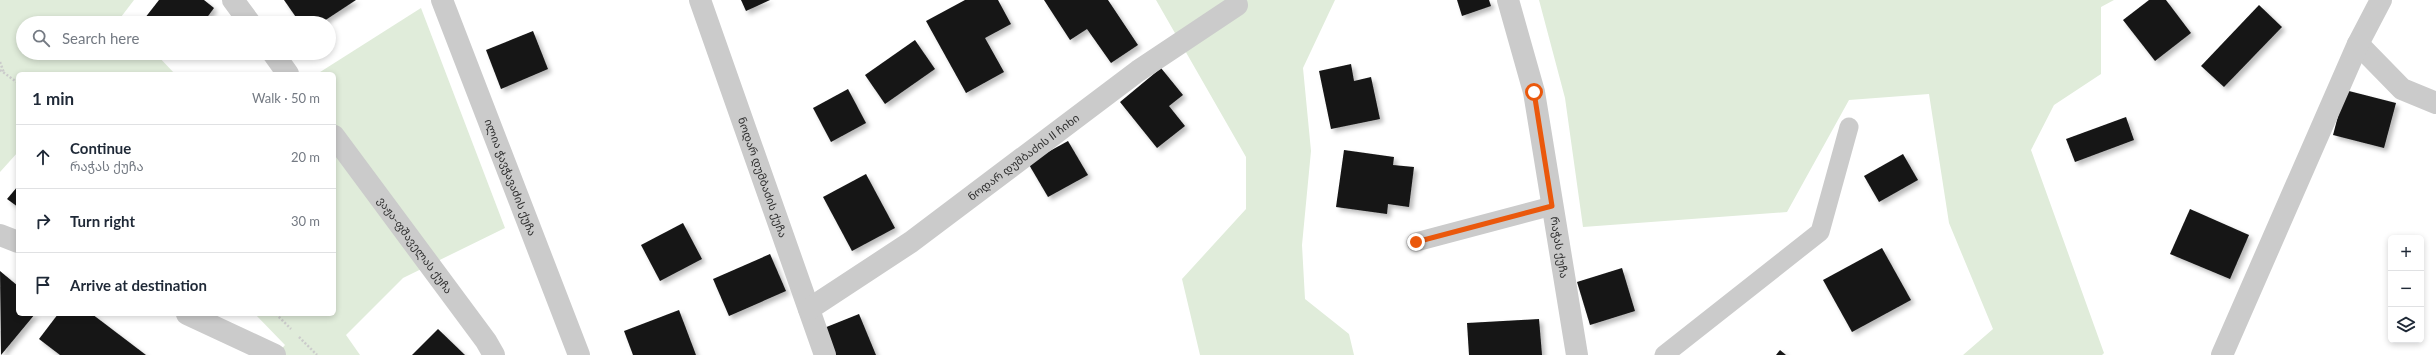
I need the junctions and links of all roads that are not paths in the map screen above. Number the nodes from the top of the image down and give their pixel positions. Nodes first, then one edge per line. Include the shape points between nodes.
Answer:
1 (233, 0) edge
2 (442, 0) edge
3 (700, 0) edge
4 (1508, 0) edge
5 (2381, 0) edge
6 (1237, 4) dead end
7 (245, 16) edge
8 (2358, 44) junction
9 (278, 60) edge
10 (287, 72) edge
11 (2436, 103) edge
12 (1849, 127) dead end
13 (336, 139) edge
14 (1552, 206) junction
15 (0, 235) edge
16 (16, 241) edge
17 (1416, 242) dead end
18 (809, 308) junction
19 (191, 316) edge
20 (275, 355) edge
21 (494, 355) edge
22 (579, 355) edge
23 (825, 355) edge
24 (1577, 355) edge
25 (1664, 355) edge
26 (2222, 355) edge

1 - 7 street
2 - 22 street, ილია ჭავჭავაძის ქუჩა
3 - 18 street, ნოდარ დუმბაძის ქუჩა
4 - 14 street, რაჭას ქუჩა via 1534,92
5 - 8 street
6 - 18 street, ნოდარ დუმბაძის II ჩიხი via 1138,71 911,242
8 - 11 street via 2402,89
8 - 26 street
9 - 10 street
12 - 25 lane via 1820,232
13 - 21 street, ვაჟა-ფშაველას ქუჩა
14 - 17 lane
14 - 24 street, რაჭას ქუჩა
15 - 16 street
18 - 23 street, ნოდარ დუმბაძის ქუჩა
19 - 20 street

